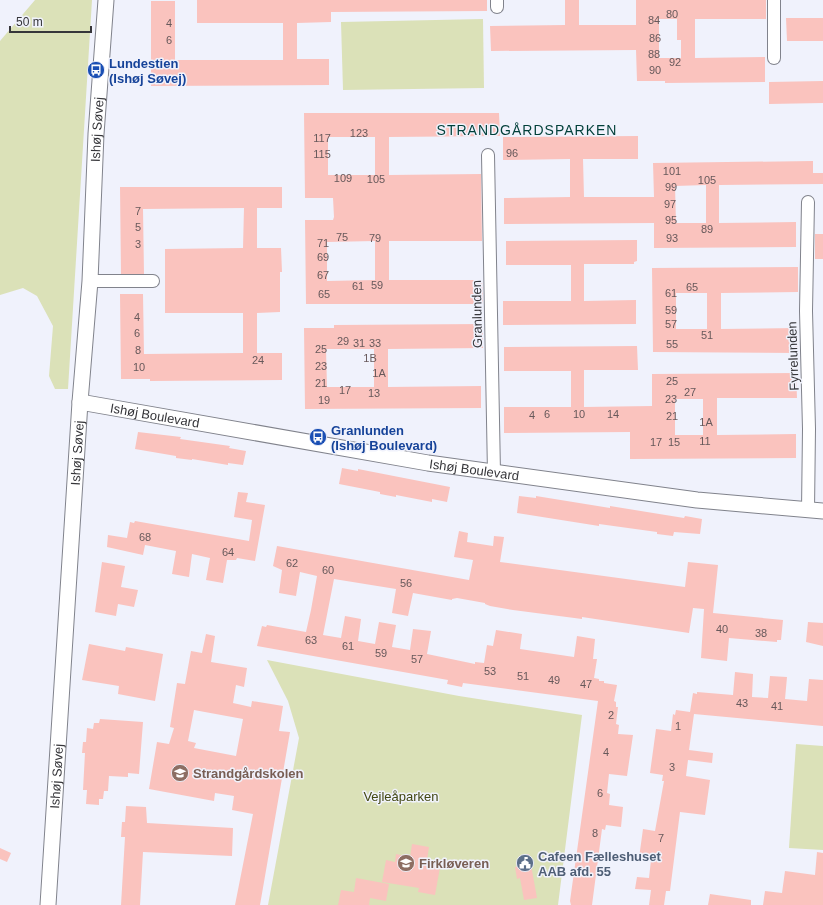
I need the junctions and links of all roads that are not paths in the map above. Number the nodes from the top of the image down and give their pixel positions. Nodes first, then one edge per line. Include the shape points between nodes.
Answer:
1 (106, 0) edge
2 (774, 0) edge
3 (774, 58) dead end
4 (488, 154) dead end
5 (808, 202) dead end
6 (90, 281) junction
7 (153, 281) dead end
8 (80, 402) junction
9 (494, 473) junction
10 (808, 510) junction
11 (823, 511) edge
12 (48, 905) edge

1 - 6 street, Ishøj Søvej via 96,126
2 - 3 street
4 - 9 street, Granlunden
5 - 10 street, Fyrrelunden
6 - 7 street
6 - 8 street, Ishøj Søvej
8 - 9 street, Ishøj Boulevard
8 - 12 street, Ishøj Søvej
9 - 10 street, Ishøj Boulevard via 697,500
10 - 11 street, Ishøj Boulevard

